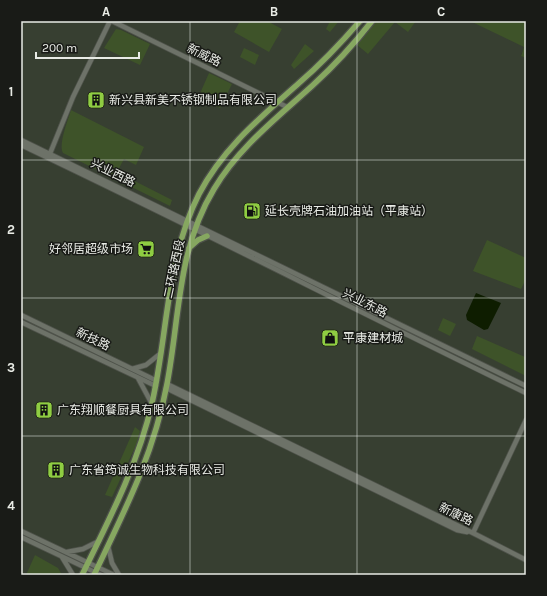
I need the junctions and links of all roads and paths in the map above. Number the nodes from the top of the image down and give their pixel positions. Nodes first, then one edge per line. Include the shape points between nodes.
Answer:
1 (111, 21) edge
2 (360, 21) edge
3 (372, 21) edge
4 (277, 102) junction
5 (287, 107) junction
6 (21, 140) edge
7 (21, 145) edge
8 (49, 156) junction
9 (186, 222) junction
10 (195, 227) junction
11 (207, 236) junction
12 (189, 248) junction
13 (21, 315) edge
14 (21, 322) edge
15 (162, 352) junction
16 (132, 369) junction
17 (138, 378) junction
18 (156, 384) junction
19 (167, 386) junction
20 (526, 386) edge
21 (526, 393) edge
22 (152, 404) junction
23 (526, 420) edge
24 (21, 531) edge
25 (473, 533) junction
26 (21, 537) edge
27 (99, 540) junction
28 (108, 546) junction
29 (63, 554) junction
30 (526, 560) edge
31 (87, 565) junction
32 (97, 572) edge
33 (73, 575) edge
34 (82, 575) edge
35 (114, 575) edge
36 (119, 575) edge

1 - 4 street, 新威路
1 - 8 street via 73,96
2 - 4 main road, 二环路西段 via 322,61
3 - 5 main road, 二环路西段 via 332,67
4 - 5 street, 新威路
4 - 9 main road, 二环路西段 via 250,126 221,159 203,187
5 - 10 main road, 二环路西段 via 239,154 214,188
6 - 8 street, 兴业西路
7 - 8 street, 兴业西路
8 - 9 street, 兴业西路
9 - 10 street, 兴业西路
9 - 15 main road, 二环路西段 via 171,284
10 - 11 street, 兴业东路
10 - 12 main road, 二环路西段
10 - 20 street, 兴业东路
11 - 12 main road
11 - 21 street, 兴业东路
12 - 19 main road, 二环路西段 via 182,278
13 - 16 street, 新技路
14 - 17 street, 新技路
15 - 16 street via 146,365
15 - 18 main road, 二环路西段
16 - 18 street, 新技路
17 - 18 street, 新技路
17 - 22 street
18 - 22 main road, 二环路西段
19 - 25 street, 新康路 via 457,530
19 - 28 main road, 二环路西段 via 143,470
22 - 27 main road, 二环路西段 via 132,467
23 - 25 street
24 - 29 street
25 - 30 street, 新康路
26 - 29 street
27 - 29 street via 83,549
27 - 31 main road, 二环路西段
28 - 32 main road, 二环路西段
28 - 36 street
29 - 31 street
29 - 33 street
31 - 32 street
31 - 34 main road, 二环路西段
32 - 35 street

